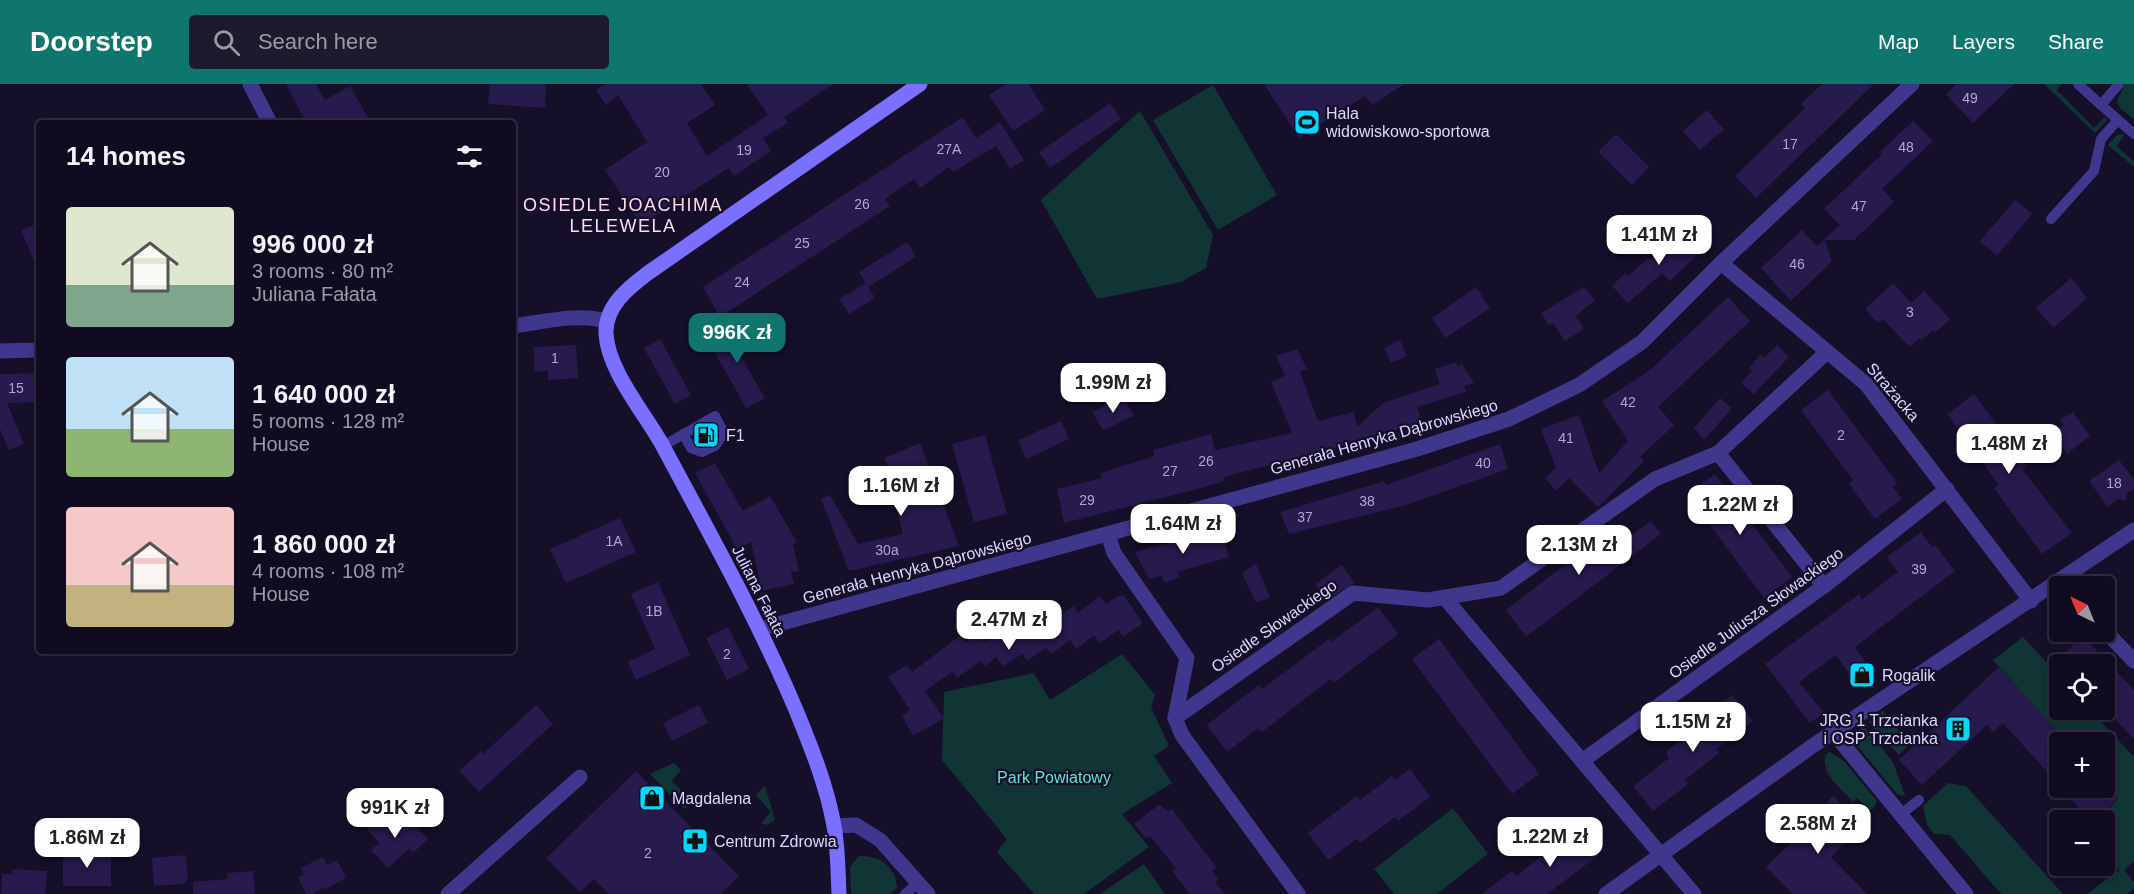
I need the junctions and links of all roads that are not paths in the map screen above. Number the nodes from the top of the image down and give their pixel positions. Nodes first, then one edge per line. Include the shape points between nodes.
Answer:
1 (250, 84) edge
2 (920, 84) edge
3 (1912, 84) edge
4 (2078, 84) edge
5 (2119, 84) edge
6 (2101, 105) junction
7 (268, 120) edge
8 (2118, 120) junction
9 (2134, 134) edge
10 (2051, 219) dead end
11 (1721, 263) junction
12 (606, 321) junction
13 (516, 326) edge
14 (36, 350) edge
15 (0, 351) edge
16 (1827, 352) junction
17 (683, 434) dead end
18 (663, 446) junction
19 (1718, 453) junction
20 (1947, 489) junction
21 (2134, 530) edge
22 (1108, 534) junction
23 (2072, 576) edge
24 (1824, 586) junction
25 (2049, 591) edge
26 (1444, 597) junction
27 (2031, 601) junction
28 (760, 629) junction
29 (2115, 642) edge
30 (2134, 662) edge
31 (1175, 718) junction
32 (1833, 732) junction
33 (1582, 761) junction
34 (580, 777) dead end
35 (1919, 800) dead end
36 (1900, 814) junction
37 (834, 826) junction
38 (1660, 857) junction
39 (923, 889) edge
40 (448, 894) edge
41 (839, 894) edge
42 (905, 894) edge
43 (1298, 894) edge
44 (1606, 894) edge
45 (1694, 894) edge
46 (1966, 894) edge

1 - 7 street
2 - 12 main road via 629,287
3 - 11 street, Generała Henryka Dąbrowskiego
4 - 6 lane
5 - 6 lane
6 - 8 lane
8 - 9 lane
8 - 10 lane via 2101,139 2094,171
11 - 16 street, Strażacka
11 - 22 street, Generała Henryka Dąbrowskiego via 1642,342 1579,385 1509,419 1406,452
12 - 13 street via 562,319
12 - 18 main road, Juliana Fałata via 607,343 615,365
14 - 15 street
16 - 19 street, Osiedle Słowackiego
16 - 20 street, Strażacka via 1886,406
17 - 18 lane
18 - 28 main road, Juliana Fałata
19 - 24 street
19 - 26 street, Osiedle Słowackiego via 1655,479 1501,588
20 - 24 street, Osiedle Juliusza Słowackiego
20 - 27 street, Strażacka
21 - 23 street
22 - 28 street, Generała Henryka Dąbrowskiego
22 - 31 street via 1114,553 1187,658
24 - 33 street, Osiedle Juliusza Słowackiego
25 - 27 street
26 - 31 street, Osiedle Słowackiego via 1428,600 1353,593
26 - 33 street
27 - 32 street
28 - 37 main road, Juliana Fałata via 808,740
29 - 30 street
31 - 43 street via 1182,735
32 - 36 street
32 - 38 street
33 - 38 street
34 - 40 street
35 - 36 lane
36 - 46 street
37 - 39 street via 856,825 880,840
37 - 41 main road, Juliana Fałata
38 - 44 street
38 - 45 street
39 - 42 lane

